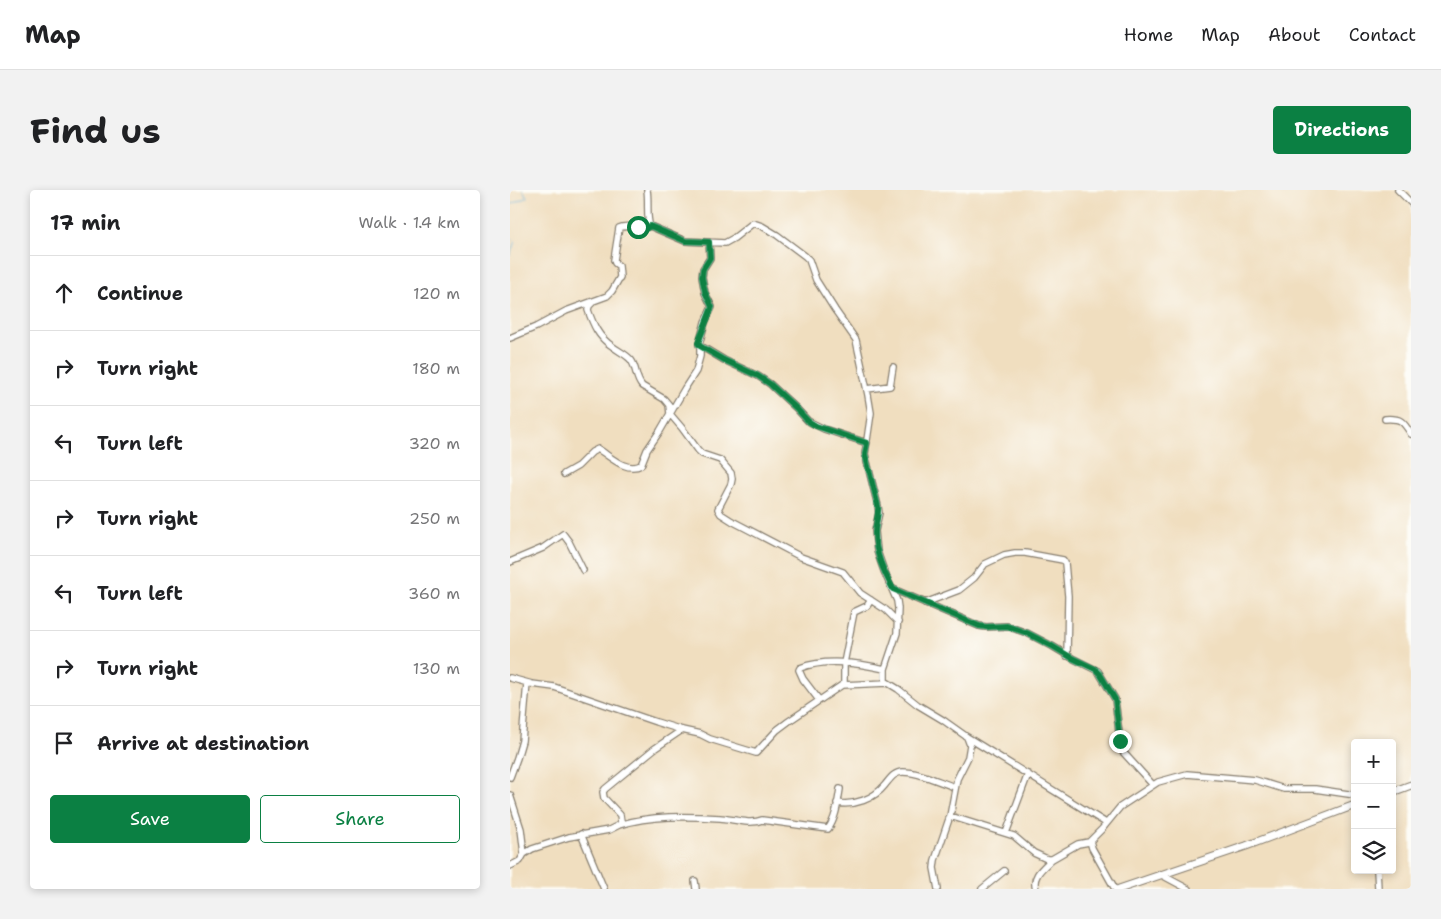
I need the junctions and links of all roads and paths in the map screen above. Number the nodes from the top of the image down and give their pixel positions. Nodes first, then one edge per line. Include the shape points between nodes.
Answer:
1 (647, 190) edge
2 (1398, 190) edge
3 (1411, 203) edge
4 (650, 226) junction
5 (709, 242) junction
6 (593, 302) junction
7 (580, 306) junction
8 (588, 310) junction
9 (510, 338) edge
10 (700, 346) junction
11 (893, 367) dead end
12 (867, 389) junction
13 (670, 414) junction
14 (1385, 419) dead end
15 (1411, 434) edge
16 (867, 443) junction
17 (564, 474) dead end
18 (510, 562) edge
19 (582, 570) dead end
20 (893, 589) junction
21 (871, 600) junction
22 (925, 604) junction
23 (898, 622) junction
24 (1068, 656) junction
25 (844, 663) junction
26 (885, 669) junction
27 (510, 678) edge
28 (527, 683) junction
29 (887, 683) junction
30 (844, 684) junction
31 (819, 700) junction
32 (682, 730) junction
33 (967, 737) junction
34 (1028, 774) junction
35 (510, 777) edge
36 (1153, 785) junction
37 (1411, 785) edge
38 (955, 787) junction
39 (840, 789) dead end
40 (1396, 791) edge
41 (510, 794) edge
42 (1351, 794) edge
43 (837, 803) junction
44 (512, 804) edge
45 (1351, 807) edge
46 (950, 816) junction
47 (1106, 823) junction
48 (619, 825) junction
49 (1006, 833) junction
50 (581, 834) junction
51 (1090, 842) junction
52 (524, 854) junction
53 (1052, 859) junction
54 (510, 866) edge
55 (1004, 870) dead end
56 (1160, 874) junction
57 (1377, 874) edge
58 (695, 881) dead end
59 (604, 889) edge
60 (696, 889) edge
61 (938, 889) edge
62 (982, 889) edge
63 (1036, 889) edge
64 (1117, 889) edge
65 (1188, 889) edge
66 (1378, 889) edge

1 - 4 street
2 - 3 street
4 - 5 street via 685,241
4 - 6 street via 619,228 614,260 619,266 620,277 607,296
5 - 10 street via 710,258 702,277 712,307 698,343
5 - 12 street via 725,243 753,223 777,235 805,256 834,310 856,340
6 - 7 street
6 - 8 street
7 - 8 street
7 - 9 street
8 - 13 street via 595,329 606,342 631,360 639,383 664,399
10 - 13 street via 696,372
10 - 16 street via 758,376 816,426
11 - 12 street via 890,386
12 - 16 street via 871,413
13 - 17 street via 641,465 633,468 598,449
13 - 21 street via 702,454 720,460 731,473 732,479 718,509 721,514 801,557 843,572 856,589
14 - 15 street via 1400,420
16 - 20 street via 865,454 878,506 876,546
18 - 19 street via 543,548 563,534
20 - 22 street
20 - 23 street
21 - 23 street
21 - 25 street via 867,606 854,612
22 - 24 street via 979,626 1007,626 1027,633
22 - 24 street via 966,586 985,564 1004,555 1025,553 1063,560 1068,596
23 - 26 street
24 - 36 street via 1100,674 1115,699 1122,751
25 - 26 street
25 - 30 street
25 - 31 street via 816,664 799,669
26 - 29 street
27 - 28 street
28 - 32 street via 554,687
28 - 35 street via 522,741
29 - 30 street
29 - 33 street
30 - 31 street
31 - 32 street via 777,730 756,754
32 - 48 street via 603,792 604,798 620,814
33 - 34 street
33 - 38 street via 970,751
34 - 47 street
34 - 49 street
36 - 42 street via 1194,774 1255,780 1284,789
36 - 47 street via 1120,806
37 - 40 main road
38 - 43 street via 903,772 890,778 883,788 865,800 848,805
38 - 46 street
39 - 43 street
41 - 44 street
43 - 48 street via 831,826 826,829 762,820 685,817 644,819
44 - 52 street
45 - 56 main road
46 - 49 street
46 - 61 street via 934,863
47 - 51 street
48 - 50 street
49 - 53 street via 1018,838 1043,858
50 - 52 street
50 - 59 street
51 - 53 street via 1078,844
51 - 64 street
52 - 54 street via 520,862
53 - 63 street via 1035,878
55 - 62 street
56 - 64 main road
56 - 65 street
57 - 66 street
58 - 60 street

